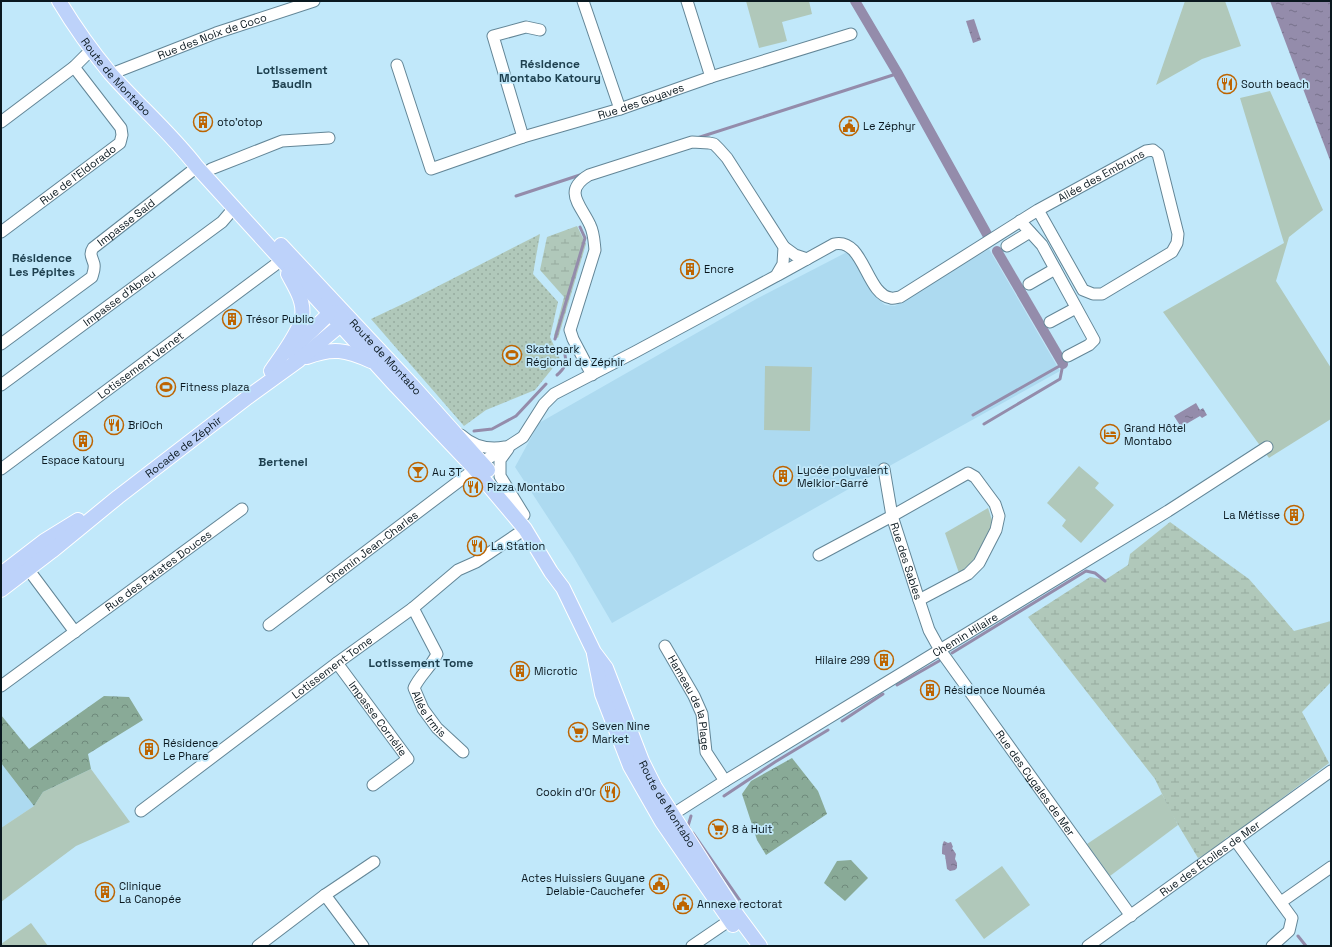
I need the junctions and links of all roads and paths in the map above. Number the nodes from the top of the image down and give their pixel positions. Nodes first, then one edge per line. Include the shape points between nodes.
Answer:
1 (59, 1) edge
2 (314, 1) edge
3 (583, 1) edge
4 (687, 1) edge
5 (540, 30) dead end
6 (851, 34) dead end
7 (91, 50) junction
8 (397, 65) dead end
9 (74, 67) junction
10 (111, 74) junction
11 (711, 77) junction
12 (620, 109) junction
13 (1, 122) edge
14 (523, 137) junction
15 (328, 138) dead end
16 (182, 147) junction
17 (197, 167) junction
18 (211, 169) junction
19 (234, 208) junction
20 (1038, 210) junction
21 (1020, 221) junction
22 (1, 232) edge
23 (1030, 232) junction
24 (268, 245) junction
25 (1007, 246) dead end
26 (784, 247) junction
27 (807, 259) junction
28 (280, 262) junction
29 (1056, 269) junction
30 (776, 276) junction
31 (1029, 284) dead end
32 (1076, 308) junction
33 (338, 317) junction
34 (1050, 322) dead end
35 (1, 344) edge
36 (1068, 356) dead end
37 (299, 360) junction
38 (375, 363) junction
39 (271, 371) junction
40 (592, 375) junction
41 (1, 385) edge
42 (248, 397) junction
43 (440, 416) junction
44 (509, 446) junction
45 (1267, 447) dead end
46 (477, 466) junction
47 (1, 469) edge
48 (884, 469) dead end
49 (118, 497) junction
50 (242, 509) dead end
51 (892, 516) junction
52 (525, 522) junction
53 (819, 555) dead end
54 (28, 569) junction
55 (1, 574) edge
56 (1, 590) edge
57 (919, 600) junction
58 (413, 608) junction
59 (269, 625) dead end
60 (75, 632) junction
61 (665, 646) dead end
62 (940, 650) junction
63 (337, 663) junction
64 (1, 686) edge
65 (464, 752) dead end
66 (1331, 771) edge
67 (725, 781) junction
68 (374, 784) dead end
69 (141, 811) dead end
70 (667, 818) junction
71 (1235, 840) junction
72 (374, 862) dead end
73 (1331, 867) edge
74 (325, 895) junction
75 (1281, 902) junction
76 (1131, 916) junction
77 (733, 917) junction
78 (261, 945) edge
79 (363, 946) edge
80 (692, 946) edge
81 (749, 946) edge
82 (760, 946) edge
83 (1088, 946) edge
84 (1272, 946) edge

1 - 7 main road, Route de Montabo
2 - 10 street, Rue des Noix de Coco via 216,32
3 - 12 street
4 - 11 street
5 - 14 street via 526,27 492,36
6 - 11 street, Rue des Goyaves
7 - 9 street
7 - 10 main road, Route de Montabo
8 - 14 street, Rue des Goyaves via 431,169
9 - 13 street
9 - 22 street, Rue de l'Eldorado via 122,128 120,143
10 - 16 main road, Route de Montabo
11 - 12 street, Rue des Goyaves
12 - 14 street, Rue des Goyaves
15 - 18 street via 282,141
16 - 17 main road, Route de Montabo
16 - 18 main road, Route de Montabo
17 - 19 main road, Route de Montabo
17 - 35 street, Impasse Said via 91,251 90,256 94,264 92,277
18 - 33 main road, Route de Montabo
19 - 24 main road, Route de Montabo
19 - 41 street, Impasse d'Abreu via 222,222
20 - 20 street, Allée des Embruns via 1082,290 1093,294 1102,294 1172,252 1177,243 1177,226 1158,154 1153,150 1146,151
20 - 21 street, Allée des Embruns
21 - 23 street
21 - 27 street, Allée des Embruns via 900,297 884,296 858,257 842,242
23 - 25 street
23 - 29 street via 1042,244
24 - 28 main road
24 - 33 main road, Route de Montabo
26 - 27 street via 795,255
26 - 30 street via 783,264
26 - 40 street via 726,158 714,144 692,142 580,180 575,188 575,197 591,226 595,250 570,330 572,339
27 - 30 street, Chemin Jean-Charles
28 - 39 main road via 296,290 301,303 302,318 294,337
28 - 47 street, Lotissement Vernet
29 - 31 street
29 - 32 street
30 - 40 street, Chemin Jean-Charles
32 - 34 street
32 - 36 street via 1094,340
33 - 37 main road, Rocade de Zéphir
33 - 38 main road, Route de Montabo
33 - 39 main road, Rocade de Zéphir
33 - 43 main road, Route de Montabo
37 - 38 main road via 330,350 350,353
37 - 42 main road, Rocade de Zéphir
38 - 46 main road, Route de Montabo
39 - 42 main road, Rocade de Zéphir
40 - 44 street, Chemin Jean-Charles via 550,397 523,437
42 - 49 main road, Rocade de Zéphir
43 - 44 street via 472,443 486,447
43 - 46 main road, Route de Montabo
44 - 46 street, Chemin Jean-Charles
44 - 52 street via 500,460 500,476
45 - 62 street, Chemin Hilaire via 1168,511
46 - 52 main road, Route de Montabo
46 - 59 street, Chemin Jean-Charles
48 - 51 street, Rue des Sables
49 - 54 main road, Rocade de Zéphir
49 - 55 main road, Rocade de Zéphir via 44,541
50 - 60 street, Rue des Patates Douces
51 - 53 street
51 - 57 street, Rue des Sables
51 - 57 street via 968,473 975,477 994,504 999,516 996,530 979,563 968,574
52 - 58 street, Lotissement Tome via 476,562 458,570
52 - 70 main road, Route de Montabo via 547,547 559,572 563,588 594,652 606,668
54 - 56 main road, Rocade de Zéphir
54 - 60 street
57 - 62 street, Rue des Sables via 929,630
58 - 63 street, Lotissement Tome
58 - 65 street, Allée Irmis via 437,654 414,688 423,709 437,728
60 - 64 street, Rue des Patates Douces
61 - 67 street, Hameau de la Plage via 702,714 706,752
62 - 67 street, Chemin Hilaire
62 - 76 street, Rue des Cygales de Mer
63 - 68 street, Impasse Cornélie via 408,759
63 - 69 street, Lotissement Tome
66 - 71 street, Rue des Étoiles de Mer
67 - 70 street, Chemin Hilaire
70 - 77 main road, Route de Montabo
71 - 75 street
71 - 76 street, Rue des Étoiles de Mer
72 - 74 street
73 - 75 street
74 - 78 street
74 - 79 street
75 - 84 street via 1292,918 1289,931
76 - 83 street, Rue des Étoiles de Mer
77 - 80 street
77 - 81 main road, Route de Montabo
77 - 82 main road, Route de Montabo

